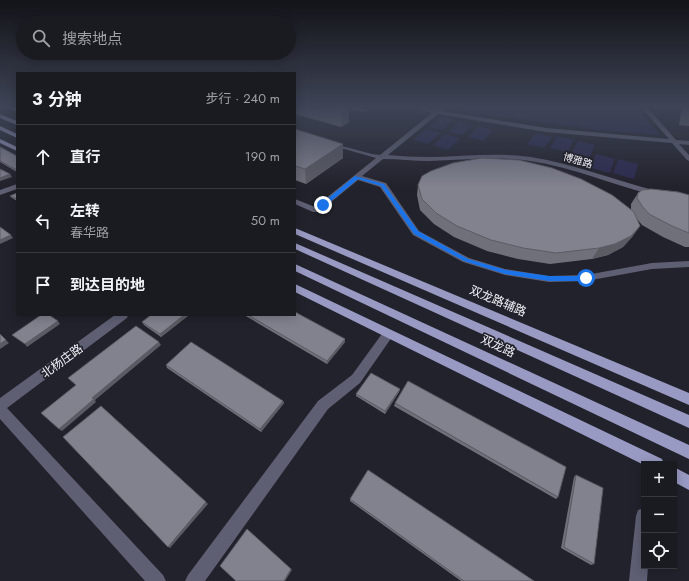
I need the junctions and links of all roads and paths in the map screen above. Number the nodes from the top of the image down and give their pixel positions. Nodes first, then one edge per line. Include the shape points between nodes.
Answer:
1 (4, 133) edge
2 (411, 133) edge
3 (571, 133) edge
4 (666, 133) edge
5 (0, 141) edge
6 (325, 142) edge
7 (674, 142) junction
8 (689, 144) edge
9 (9, 145) junction
10 (16, 148) edge
11 (382, 157) junction
12 (689, 159) edge
13 (357, 177) junction
14 (16, 186) edge
15 (0, 193) edge
16 (662, 194) edge
17 (296, 201) edge
18 (296, 231) edge
19 (296, 246) edge
20 (689, 264) edge
21 (296, 267) edge
22 (296, 288) edge
23 (122, 316) edge
24 (388, 334) junction
25 (689, 399) edge
26 (0, 406) edge
27 (0, 410) edge
28 (689, 422) edge
29 (689, 452) edge
30 (649, 461) edge
31 (677, 476) edge
32 (689, 483) edge
33 (642, 533) edge
34 (157, 581) edge
35 (194, 581) edge
36 (638, 581) edge

1 - 9 main road
2 - 11 street
3 - 7 street
4 - 7 street
5 - 9 main road
6 - 11 street, 博雅路
7 - 8 street
7 - 12 street
9 - 10 main road
11 - 13 street
11 - 16 street, 博雅路 via 520,158 578,169 627,186
13 - 17 street via 316,210
13 - 20 street via 383,185 416,233 466,260 505,272 549,278 586,278 652,266
14 - 15 street
18 - 25 main road, 双龙路辅路
19 - 28 main road, 双龙路
21 - 29 main road, 双龙路
22 - 24 main road
23 - 26 street, 北杨庄路
24 - 30 main road
24 - 35 street via 356,379 322,406
27 - 34 street
31 - 32 main road
33 - 36 street

